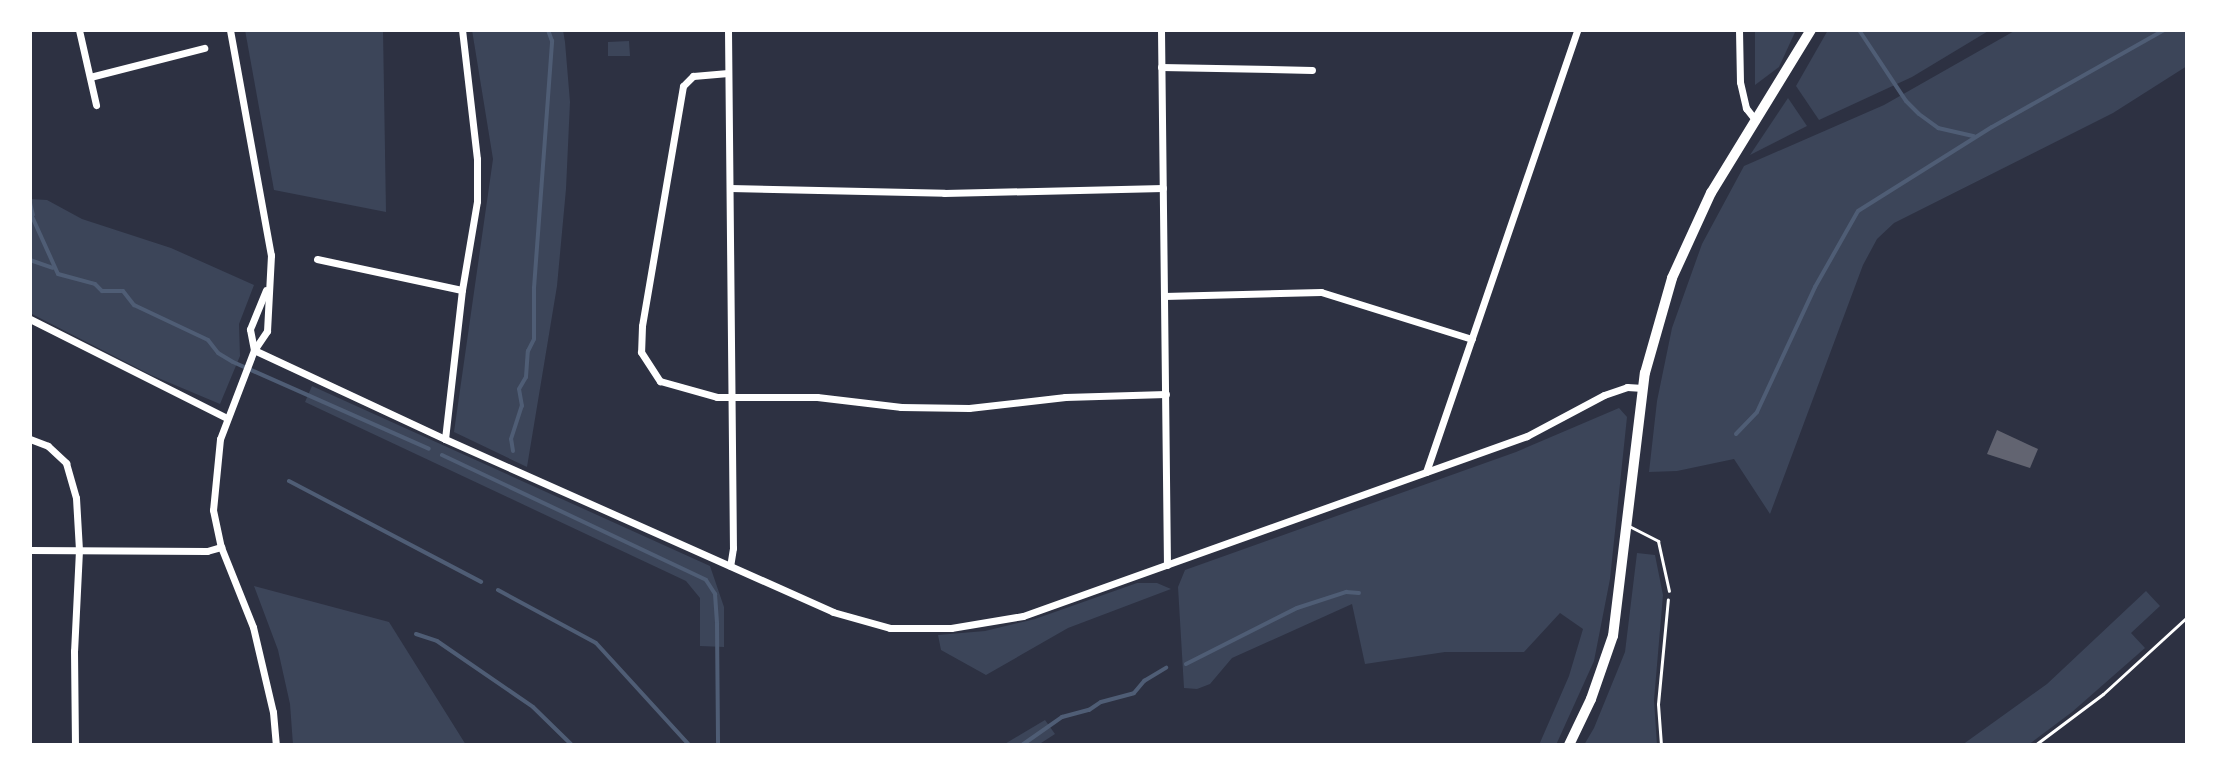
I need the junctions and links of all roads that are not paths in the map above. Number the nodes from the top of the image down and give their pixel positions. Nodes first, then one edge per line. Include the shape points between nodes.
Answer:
1 (79, 30) edge
2 (230, 30) edge
3 (462, 30) edge
4 (728, 30) edge
5 (1161, 30) edge
6 (1577, 30) edge
7 (1739, 30) edge
8 (1811, 30) edge
9 (204, 48) dead end
10 (1161, 67) junction
11 (1312, 70) dead end
12 (728, 73) junction
13 (90, 77) junction
14 (96, 105) dead end
15 (1756, 121) junction
16 (730, 188) junction
17 (1163, 188) junction
18 (317, 259) dead end
19 (268, 288) junction
20 (462, 290) junction
21 (1164, 296) junction
22 (30, 319) edge
23 (1472, 339) junction
24 (254, 350) junction
25 (1643, 388) junction
26 (1166, 394) junction
27 (731, 395) junction
28 (227, 418) junction
29 (30, 439) edge
30 (445, 439) junction
31 (1426, 472) junction
32 (1628, 526) junction
33 (221, 547) junction
34 (30, 550) edge
35 (79, 550) junction
36 (1167, 565) junction
37 (730, 566) junction
38 (1669, 591) road end
39 (2187, 617) edge
40 (75, 745) edge
41 (276, 745) edge
42 (1569, 745) edge
43 (2035, 745) edge

1 - 13 street
2 - 19 street via 269,237
3 - 20 street via 477,201
4 - 12 street
5 - 10 street
6 - 23 street
7 - 15 street via 1740,82 1746,108
8 - 15 main road
9 - 13 street
10 - 11 street
10 - 17 street
12 - 16 street
12 - 27 street via 693,76 683,86 641,352 660,381 717,397
13 - 14 street
15 - 25 main road via 1685,246
16 - 17 street via 944,193
16 - 27 street
17 - 21 street
18 - 20 street
19 - 24 street via 267,331
19 - 24 street via 250,329
20 - 30 street
21 - 23 street via 1321,292
21 - 26 street
22 - 28 street
23 - 31 street
24 - 28 street
24 - 30 street
25 - 31 street via 1604,395 1527,436
25 - 32 main road
26 - 27 street via 1065,397 969,408
26 - 36 street
27 - 37 street
28 - 33 street via 214,474 213,510
29 - 35 street via 59,454 72,474
30 - 37 street
31 - 36 street
32 - 38 lane via 1658,541
32 - 42 main road via 1613,636
33 - 35 street
33 - 41 street via 253,627
34 - 35 street
35 - 40 street
36 - 37 street via 1023,616 951,628 890,628 833,612
39 - 43 lane via 2103,694

